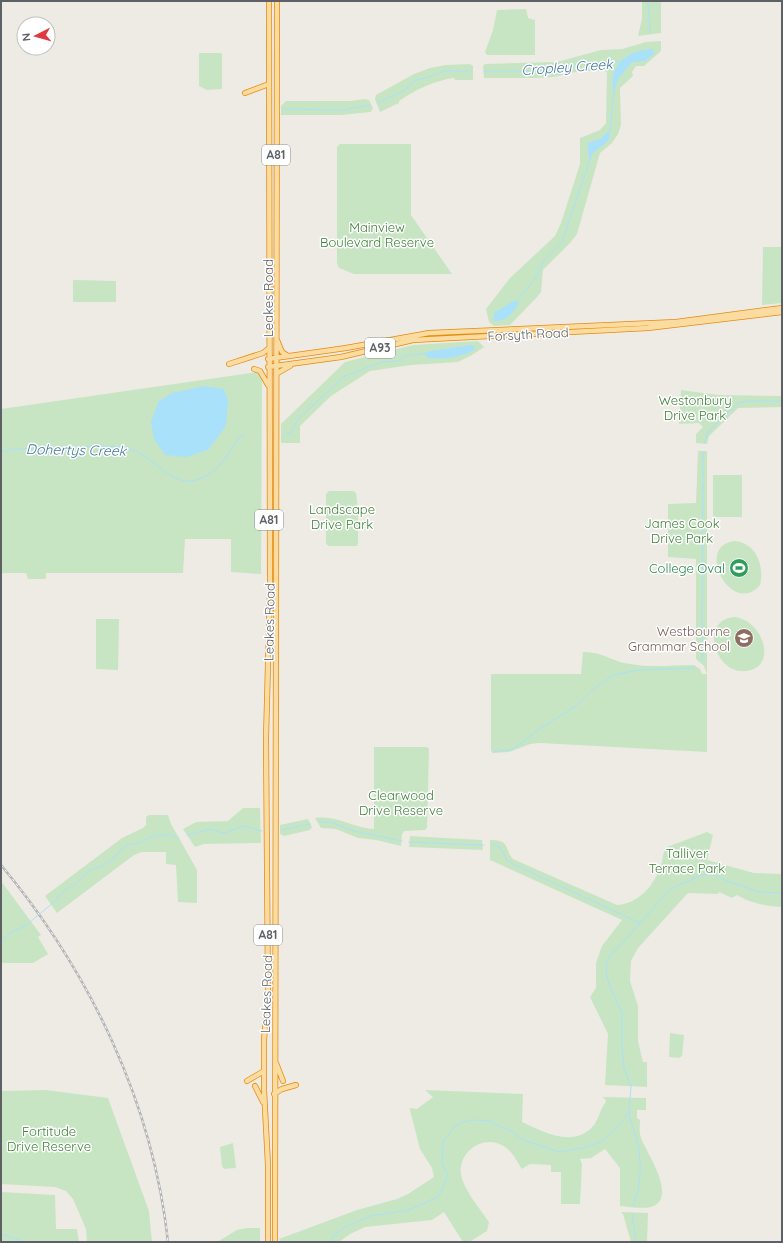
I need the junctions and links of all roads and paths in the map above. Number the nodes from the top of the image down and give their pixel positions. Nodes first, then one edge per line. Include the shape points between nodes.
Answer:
1 (269, 1) edge
2 (277, 1) edge
3 (269, 84) junction
4 (245, 93) dead end
5 (269, 95) junction
6 (276, 95) junction
7 (276, 270) junction
8 (268, 278) junction
9 (782, 308) edge
10 (782, 312) edge
11 (733, 316) junction
12 (648, 326) junction
13 (276, 335) junction
14 (268, 349) junction
15 (289, 356) junction
16 (276, 358) junction
17 (268, 359) junction
18 (298, 363) junction
19 (229, 364) dead end
20 (276, 366) junction
21 (268, 367) junction
22 (254, 368) dead end
23 (276, 374) junction
24 (269, 386) junction
25 (276, 742) junction
26 (266, 743) junction
27 (275, 837) junction
28 (275, 862) junction
29 (268, 866) junction
30 (268, 883) junction
31 (275, 1057) junction
32 (264, 1071) junction
33 (247, 1080) dead end
34 (283, 1081) dead end
35 (296, 1085) dead end
36 (255, 1086) dead end
37 (274, 1094) junction
38 (264, 1106) junction
39 (268, 1242) edge
40 (275, 1242) edge

1 - 3 highway, Leakes Road / A81
2 - 6 highway, Leakes Road / A81
3 - 4 highway
3 - 5 highway, Leakes Road / A81
5 - 6 highway
5 - 8 highway, Leakes Road / A81
6 - 7 highway, Leakes Road / A81
7 - 8 highway
7 - 13 highway, Leakes Road / A81
8 - 14 highway, Leakes Road / A81
9 - 11 highway, Forsyth Road / A93
10 - 11 highway, Forsyth Road / A93
11 - 12 highway, Forsyth Road / A93
12 - 15 highway, Forsyth Road / A93 via 435,333
12 - 18 highway, Forsyth Road / A93 via 414,340 341,357
13 - 15 highway via 282,352
13 - 16 highway, Leakes Road / A81
14 - 17 highway, Leakes Road / A81
14 - 19 highway
15 - 16 highway, Forsyth Road / A93
16 - 17 highway, A93
16 - 20 highway, Leakes Road / A81
17 - 21 highway, Leakes Road / A81
18 - 20 highway, Forsyth Road / A93
18 - 23 highway
20 - 21 highway, A93
20 - 23 highway, Leakes Road / A81
21 - 24 highway, Leakes Road / A81
22 - 24 highway via 260,371
23 - 25 highway, Leakes Road / A81
24 - 26 highway, Leakes Road / A81 via 270,590
25 - 26 highway
25 - 27 highway, Leakes Road / A81
26 - 29 highway, Leakes Road / A81
27 - 28 highway, Leakes Road / A81
27 - 29 highway via 270,840
28 - 30 highway via 273,884 270,886
28 - 31 highway, Leakes Road / A81
29 - 30 highway, Leakes Road / A81
30 - 32 highway, Leakes Road / A81 via 268,996
31 - 34 highway
31 - 37 highway, Leakes Road / A81
32 - 33 highway
32 - 38 highway, Leakes Road / A81
35 - 37 highway
36 - 38 highway
37 - 40 highway, Leakes Road / A81
38 - 39 highway, Leakes Road / A81 via 268,1165

